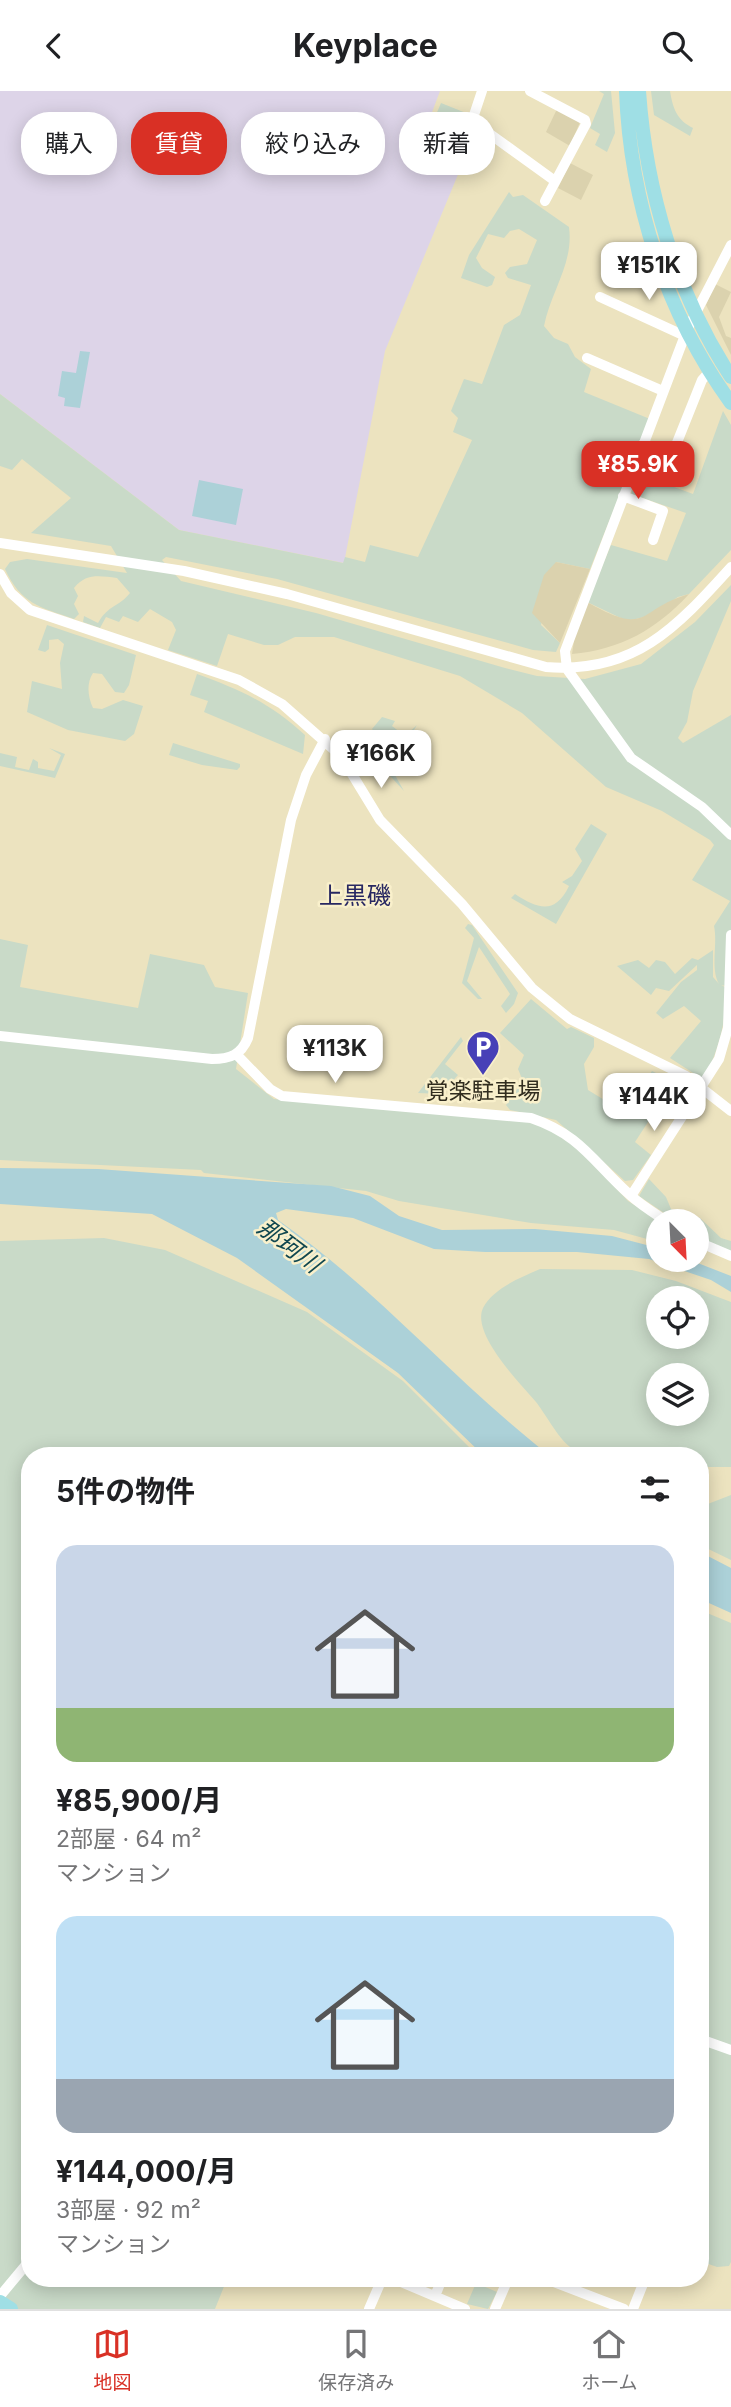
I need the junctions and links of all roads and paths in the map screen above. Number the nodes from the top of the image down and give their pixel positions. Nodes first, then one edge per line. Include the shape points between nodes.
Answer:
1 (482, 91) edge
2 (530, 91) edge
3 (626, 91) edge
4 (639, 91) edge
5 (473, 112) edge
6 (495, 137) edge
7 (555, 181) junction
8 (545, 201) dead end
9 (731, 245) edge
10 (600, 297) dead end
11 (695, 313) junction
12 (686, 333) junction
13 (587, 358) dead end
14 (710, 371) junction
15 (731, 377) edge
16 (663, 391) junction
17 (731, 403) edge
18 (643, 444) junction
19 (673, 455) junction
20 (667, 468) dead end
21 (623, 496) junction
22 (653, 540) dead end
23 (0, 543) edge
24 (731, 567) edge
25 (0, 574) edge
26 (567, 669) junction
27 (325, 739) junction
28 (731, 835) edge
29 (731, 935) edge
30 (0, 1036) edge
31 (237, 1055) junction
32 (703, 1087) junction
33 (731, 1111) edge
34 (631, 1196) junction
35 (649, 1209) edge
36 (709, 1247) edge
37 (731, 1256) edge
38 (709, 2042) edge
39 (731, 2050) edge
40 (21, 2271) edge
41 (379, 2287) edge
42 (413, 2287) edge
43 (439, 2287) edge
44 (505, 2287) edge
45 (567, 2287) edge
46 (642, 2287) edge
47 (0, 2296) edge
48 (435, 2296) junction
49 (0, 2302) edge
50 (11, 2309) edge
51 (369, 2309) edge
52 (465, 2309) edge
53 (495, 2309) edge
54 (624, 2309) edge
55 (633, 2309) edge

1 - 5 street
2 - 7 street via 585,120
3 - 12 main road via 648,233
4 - 11 main road via 654,191
6 - 7 street
7 - 8 street
9 - 11 street
10 - 12 street
11 - 12 street
11 - 15 main road
12 - 14 main road
12 - 16 street
13 - 16 street
14 - 17 main road
14 - 19 street via 702,380
16 - 18 street
18 - 19 street
18 - 21 street
19 - 20 street
21 - 22 street via 663,512
21 - 26 street via 567,642
23 - 26 street via 195,573
24 - 26 street via 682,619 643,649 597,667
25 - 27 street via 11,593 30,610 239,680 282,704
26 - 28 street via 631,758 702,807
27 - 31 street via 297,797 248,1038
27 - 32 street via 351,768 380,820 462,904 532,988 570,1019 670,1066
29 - 32 street via 725,1044
30 - 31 street via 212,1059
31 - 34 street via 282,1096 531,1118 559,1128
32 - 33 street
32 - 34 street
34 - 35 street
36 - 37 street
38 - 39 street
40 - 47 street
41 - 51 street
42 - 48 street
43 - 48 street
44 - 53 street
45 - 54 street
46 - 55 street
48 - 52 street
49 - 50 main road

